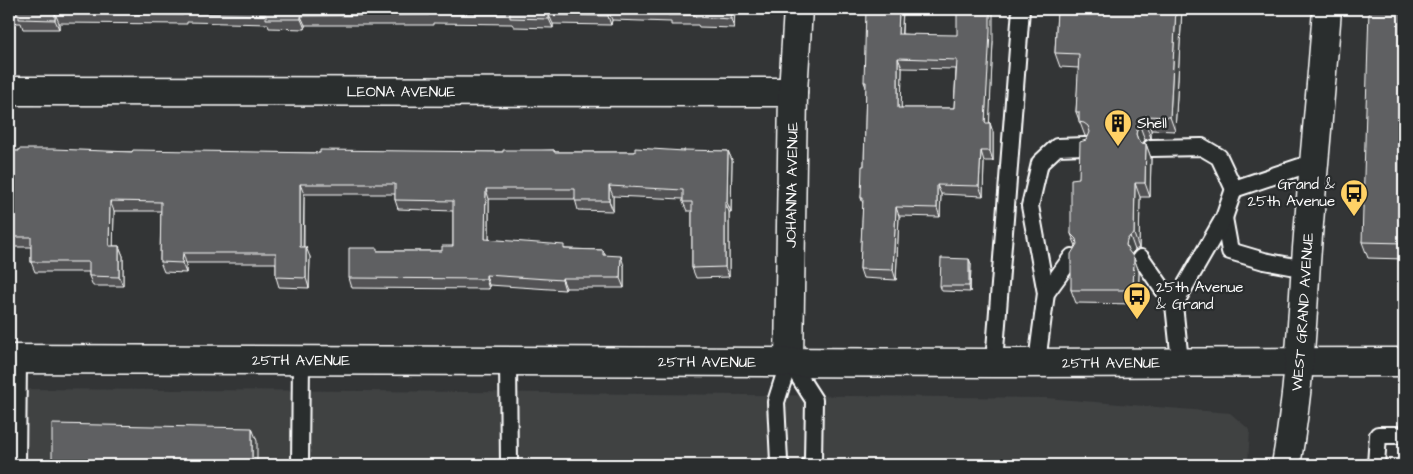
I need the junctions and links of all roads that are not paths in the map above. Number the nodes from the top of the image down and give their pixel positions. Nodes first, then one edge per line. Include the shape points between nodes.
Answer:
1 (798, 9) edge
2 (1021, 9) edge
3 (1327, 9) edge
4 (9, 91) edge
5 (793, 92) junction
6 (1084, 146) edge
7 (1150, 148) dead end
8 (1315, 162) junction
9 (1234, 189) junction
10 (1224, 218) junction
11 (1072, 256) edge
12 (1142, 258) dead end
13 (1306, 269) junction
14 (1046, 293) junction
15 (1174, 306) junction
16 (14, 359) edge
17 (301, 360) junction
18 (508, 361) junction
19 (789, 361) junction
20 (1180, 361) junction
21 (1300, 361) junction
22 (1037, 362) junction
23 (1404, 362) edge
24 (994, 363) junction
25 (1404, 435) edge
26 (17, 465) edge
27 (300, 465) edge
28 (509, 465) edge
29 (781, 465) edge
30 (810, 465) edge
31 (1286, 465) edge
32 (1376, 465) edge

1 - 5 main road, JOHANNA AVENUE
2 - 24 lane
3 - 8 main road, WEST GRAND AVENUE
4 - 5 main road, LEONA AVENUE
5 - 19 main road, JOHANNA AVENUE
6 - 14 lane via 1057,147 1040,163 1030,206
7 - 9 lane via 1202,147 1219,157
8 - 9 lane
8 - 13 main road, WEST GRAND AVENUE
9 - 10 lane
10 - 13 lane via 1230,252
10 - 15 lane
11 - 14 lane
12 - 15 lane
13 - 21 main road, WEST GRAND AVENUE
14 - 22 lane
15 - 20 lane
16 - 17 main road, 25TH AVENUE
16 - 26 lane
17 - 18 main road, 25TH AVENUE
17 - 27 lane
18 - 19 main road, 25TH AVENUE
18 - 28 lane
19 - 24 main road, 25TH AVENUE
19 - 29 lane via 776,402
19 - 30 lane via 814,400 813,460
20 - 21 main road, 25TH AVENUE
20 - 22 main road, 25TH AVENUE
21 - 23 main road, 25TH AVENUE
21 - 31 main road, WEST GRAND AVENUE
22 - 24 main road, 25TH AVENUE
25 - 32 lane via 1378,435

